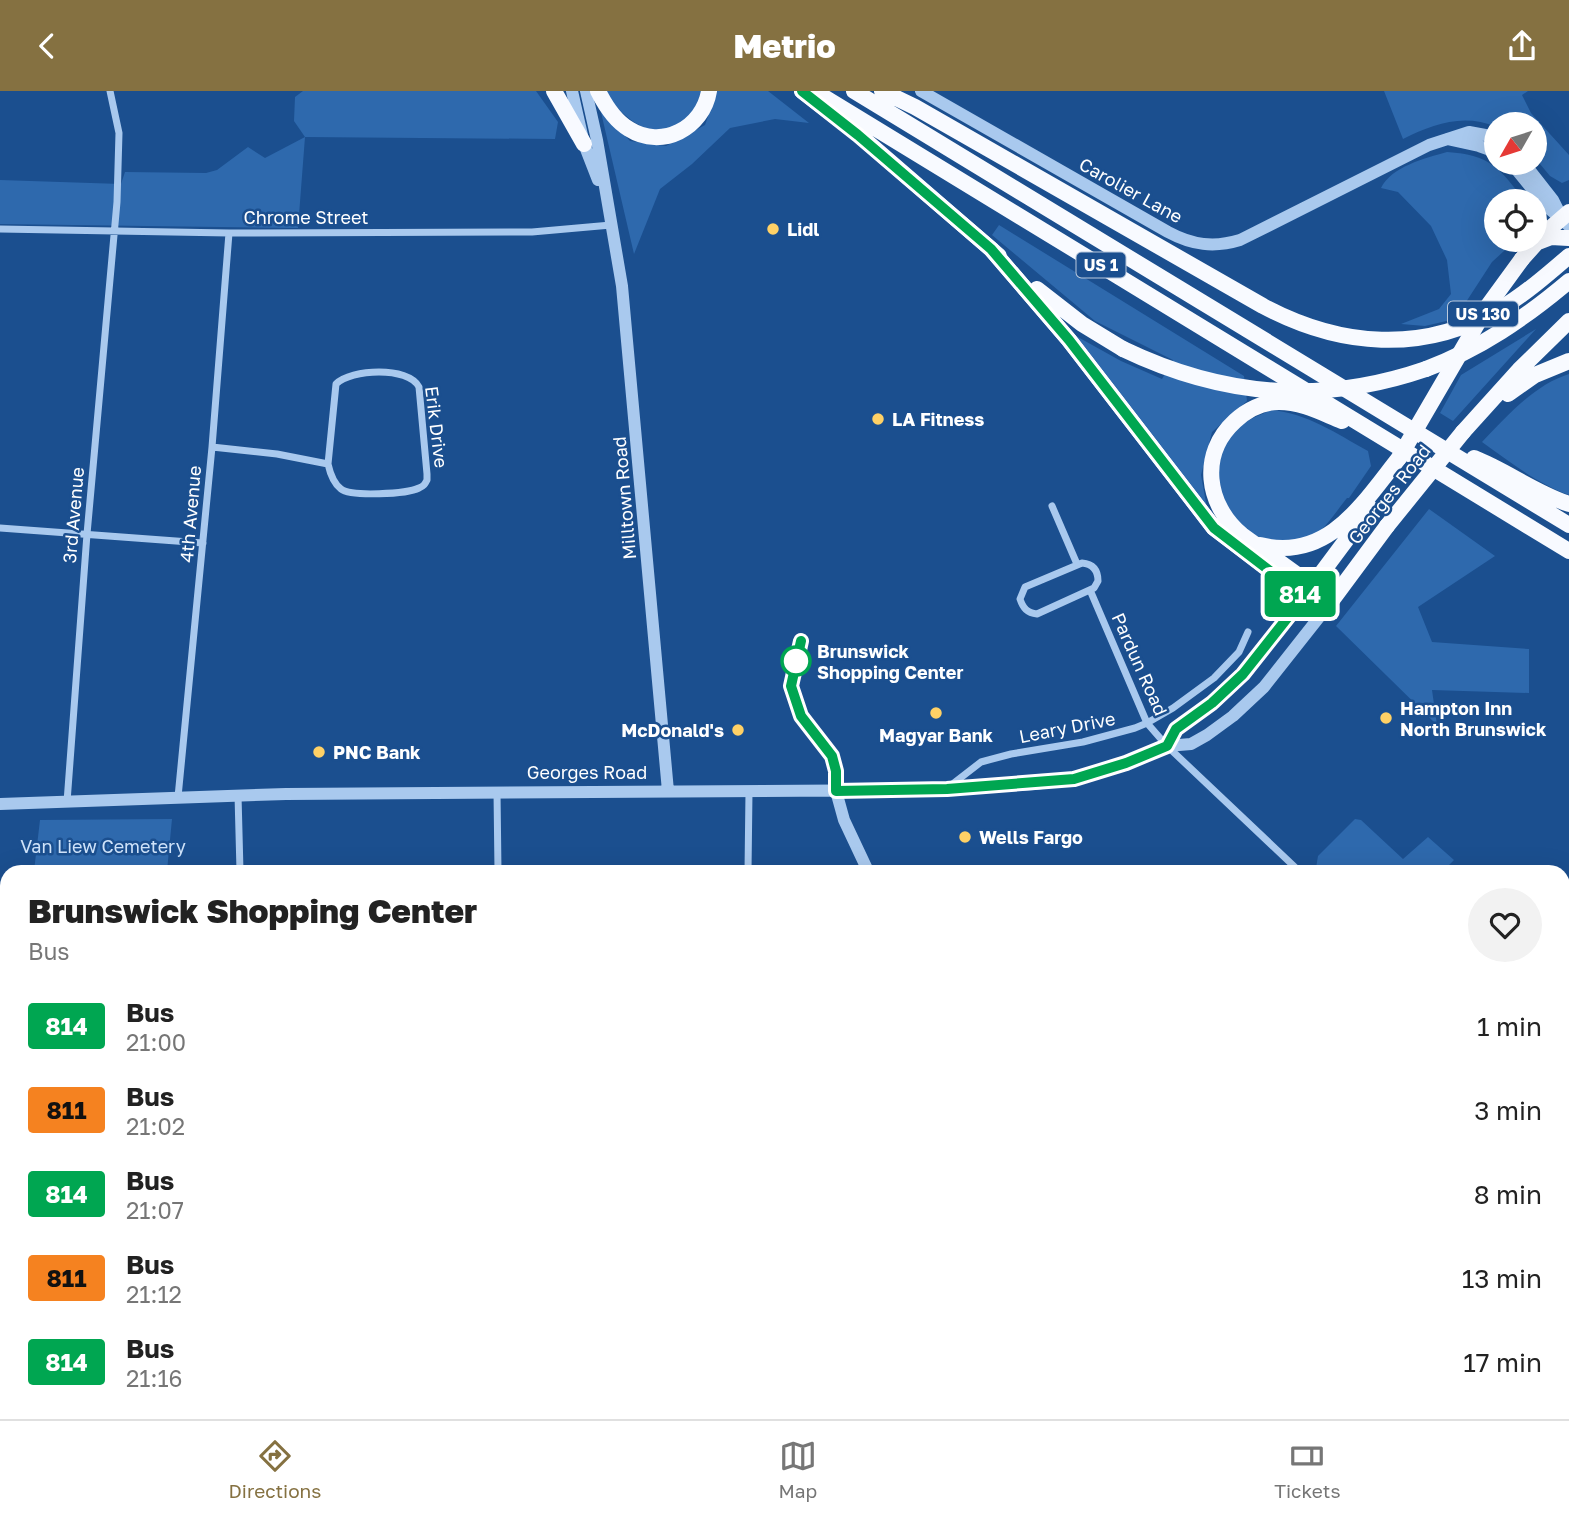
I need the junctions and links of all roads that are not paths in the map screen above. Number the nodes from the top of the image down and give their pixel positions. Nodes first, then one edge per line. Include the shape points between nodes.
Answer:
1 (110, 91) edge
2 (554, 91) edge
3 (572, 91) edge
4 (586, 91) edge
5 (598, 91) edge
6 (709, 91) edge
7 (802, 91) edge
8 (814, 91) edge
9 (853, 91) edge
10 (882, 91) edge
11 (921, 91) edge
12 (1484, 135) edge
13 (1447, 139) junction
14 (584, 144) junction
15 (1484, 148) edge
16 (1521, 175) edge
17 (1533, 175) edge
18 (606, 204) junction
19 (1567, 220) edge
20 (611, 225) junction
21 (0, 229) edge
22 (114, 231) junction
23 (229, 233) junction
24 (1547, 235) edge
25 (1569, 238) edge
26 (1547, 239) edge
27 (991, 249) junction
28 (1528, 252) edge
29 (1569, 256) edge
30 (1569, 281) edge
31 (1569, 321) edge
32 (1569, 361) edge
33 (1463, 432) junction
34 (1387, 439) junction
35 (1432, 441) junction
36 (212, 447) junction
37 (328, 464) junction
38 (1569, 504) edge
39 (1052, 506) dead end
40 (1362, 511) junction
41 (1569, 525) edge
42 (0, 528) edge
43 (86, 534) junction
44 (203, 543) junction
45 (1255, 544) junction
46 (1569, 551) edge
47 (1077, 564) junction
48 (1090, 590) junction
49 (1308, 591) junction
50 (1328, 606) junction
51 (1248, 632) dead end
52 (1147, 723) junction
53 (1167, 746) junction
54 (947, 789) junction
55 (497, 791) junction
56 (668, 791) junction
57 (836, 791) junction
58 (749, 792) junction
59 (238, 795) junction
60 (178, 797) junction
61 (67, 802) junction
62 (0, 804) edge
63 (240, 865) edge
64 (498, 865) edge
65 (748, 865) edge
66 (865, 865) edge
67 (1293, 865) edge

1 - 22 street, 3rd Avenue via 119,133
2 - 14 highway
3 - 14 street, Milltown Road
4 - 18 street, Milltown Road
5 - 6 highway via 624,126 657,137 679,133 691,125
7 - 27 highway
8 - 34 highway, US 1
9 - 35 highway, US 1
10 - 29 highway via 1263,306 1328,333 1401,340 1453,330 1500,309
11 - 13 street, Carolier Lane via 1168,232 1205,245 1240,240
12 - 13 street, Carolier Lane via 1469,132
13 - 15 street
14 - 18 street, Milltown Road
16 - 19 street via 1546,206
17 - 19 street
18 - 20 street, Milltown Road
19 - 24 highway, US 130
20 - 23 street, Chrome Street via 532,232
20 - 56 street, Milltown Road via 623,296
21 - 22 street, Chrome Street
22 - 23 street, Chrome Street
22 - 43 street, 3rd Avenue
23 - 36 street, 4th Avenue
25 - 26 highway
27 - 30 highway, bridge via 1070,316 1124,349 1198,379 1272,391 1353,388 1426,369 1505,330
27 - 49 highway via 1069,340 1214,528
28 - 40 highway, US 130, bridge via 1491,299 1399,458
31 - 33 highway
32 - 33 highway via 1523,382
33 - 50 highway, Georges Road, bridge
34 - 45 highway via 1294,403 1264,404 1239,417 1215,448 1212,487 1229,523
34 - 46 highway, US 1
35 - 38 highway via 1494,465
35 - 41 highway, US 1
36 - 37 street
36 - 44 street, 4th Avenue
37 - 37 street, Erik Drive via 336,384 350,375 400,372 416,380 427,474 423,486 353,493 331,478
39 - 47 street
40 - 45 highway via 1310,544 1289,548
40 - 49 highway, Georges Road
42 - 43 street
43 - 44 street
43 - 61 street, 3rd Avenue
44 - 60 street, 4th Avenue
45 - 49 highway
47 - 48 street, Pardun Road via 1091,565 1097,572 1098,581
47 - 48 street via 1025,587 1022,605 1037,614
48 - 52 street, Pardun Road
49 - 50 highway
49 - 53 street, Georges Road via 1243,674 1176,729
50 - 53 street, Georges Road via 1277,674 1233,716 1191,744
51 - 52 street, Leary Drive via 1239,652 1214,678
52 - 53 street, Pardun Road
52 - 54 street, Leary Drive via 1083,742 981,762
53 - 54 street, Georges Road via 1074,779
53 - 67 street, Pardun Road
54 - 57 street, Georges Road
55 - 56 street, Georges Road
55 - 59 street, Georges Road
55 - 64 street
56 - 58 street, Georges Road
57 - 58 street, Georges Road
57 - 66 street
58 - 65 street
59 - 60 street, Georges Road
59 - 63 street
60 - 61 street, Georges Road
61 - 62 street, Georges Road

